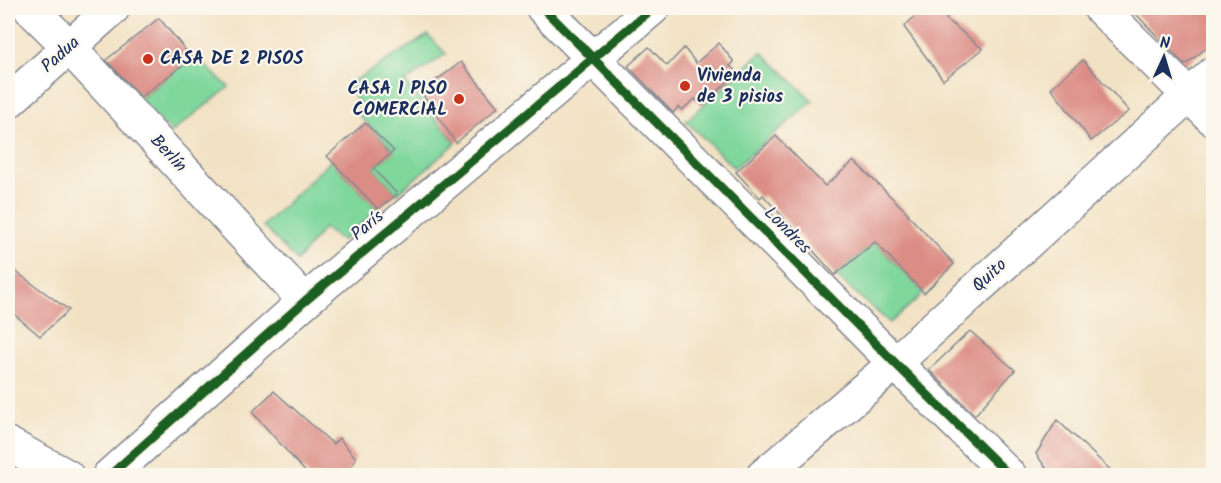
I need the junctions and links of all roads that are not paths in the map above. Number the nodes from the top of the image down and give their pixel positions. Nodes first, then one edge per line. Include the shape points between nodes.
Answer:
1 (30, 8) edge
2 (114, 8) edge
3 (543, 8) edge
4 (653, 8) edge
5 (1100, 8) edge
6 (69, 47) junction
7 (594, 58) junction
8 (1214, 72) edge
9 (1188, 95) junction
10 (8, 102) edge
11 (1214, 120) edge
12 (305, 301) junction
13 (895, 363) junction
14 (8, 444) edge
15 (67, 476) edge
16 (110, 476) edge
17 (763, 476) edge
18 (1010, 476) edge

1 - 6 street, Berlín
2 - 6 street, Padua
3 - 7 street, Londres
4 - 7 street, París
5 - 9 street
6 - 10 street, Padua
6 - 12 street, Berlín
7 - 12 street, París
7 - 13 street, Londres
8 - 9 street, Quito
9 - 11 street
9 - 13 street, Quito
12 - 16 street, París
13 - 17 street, Quito
13 - 18 street, Londres
14 - 15 street

